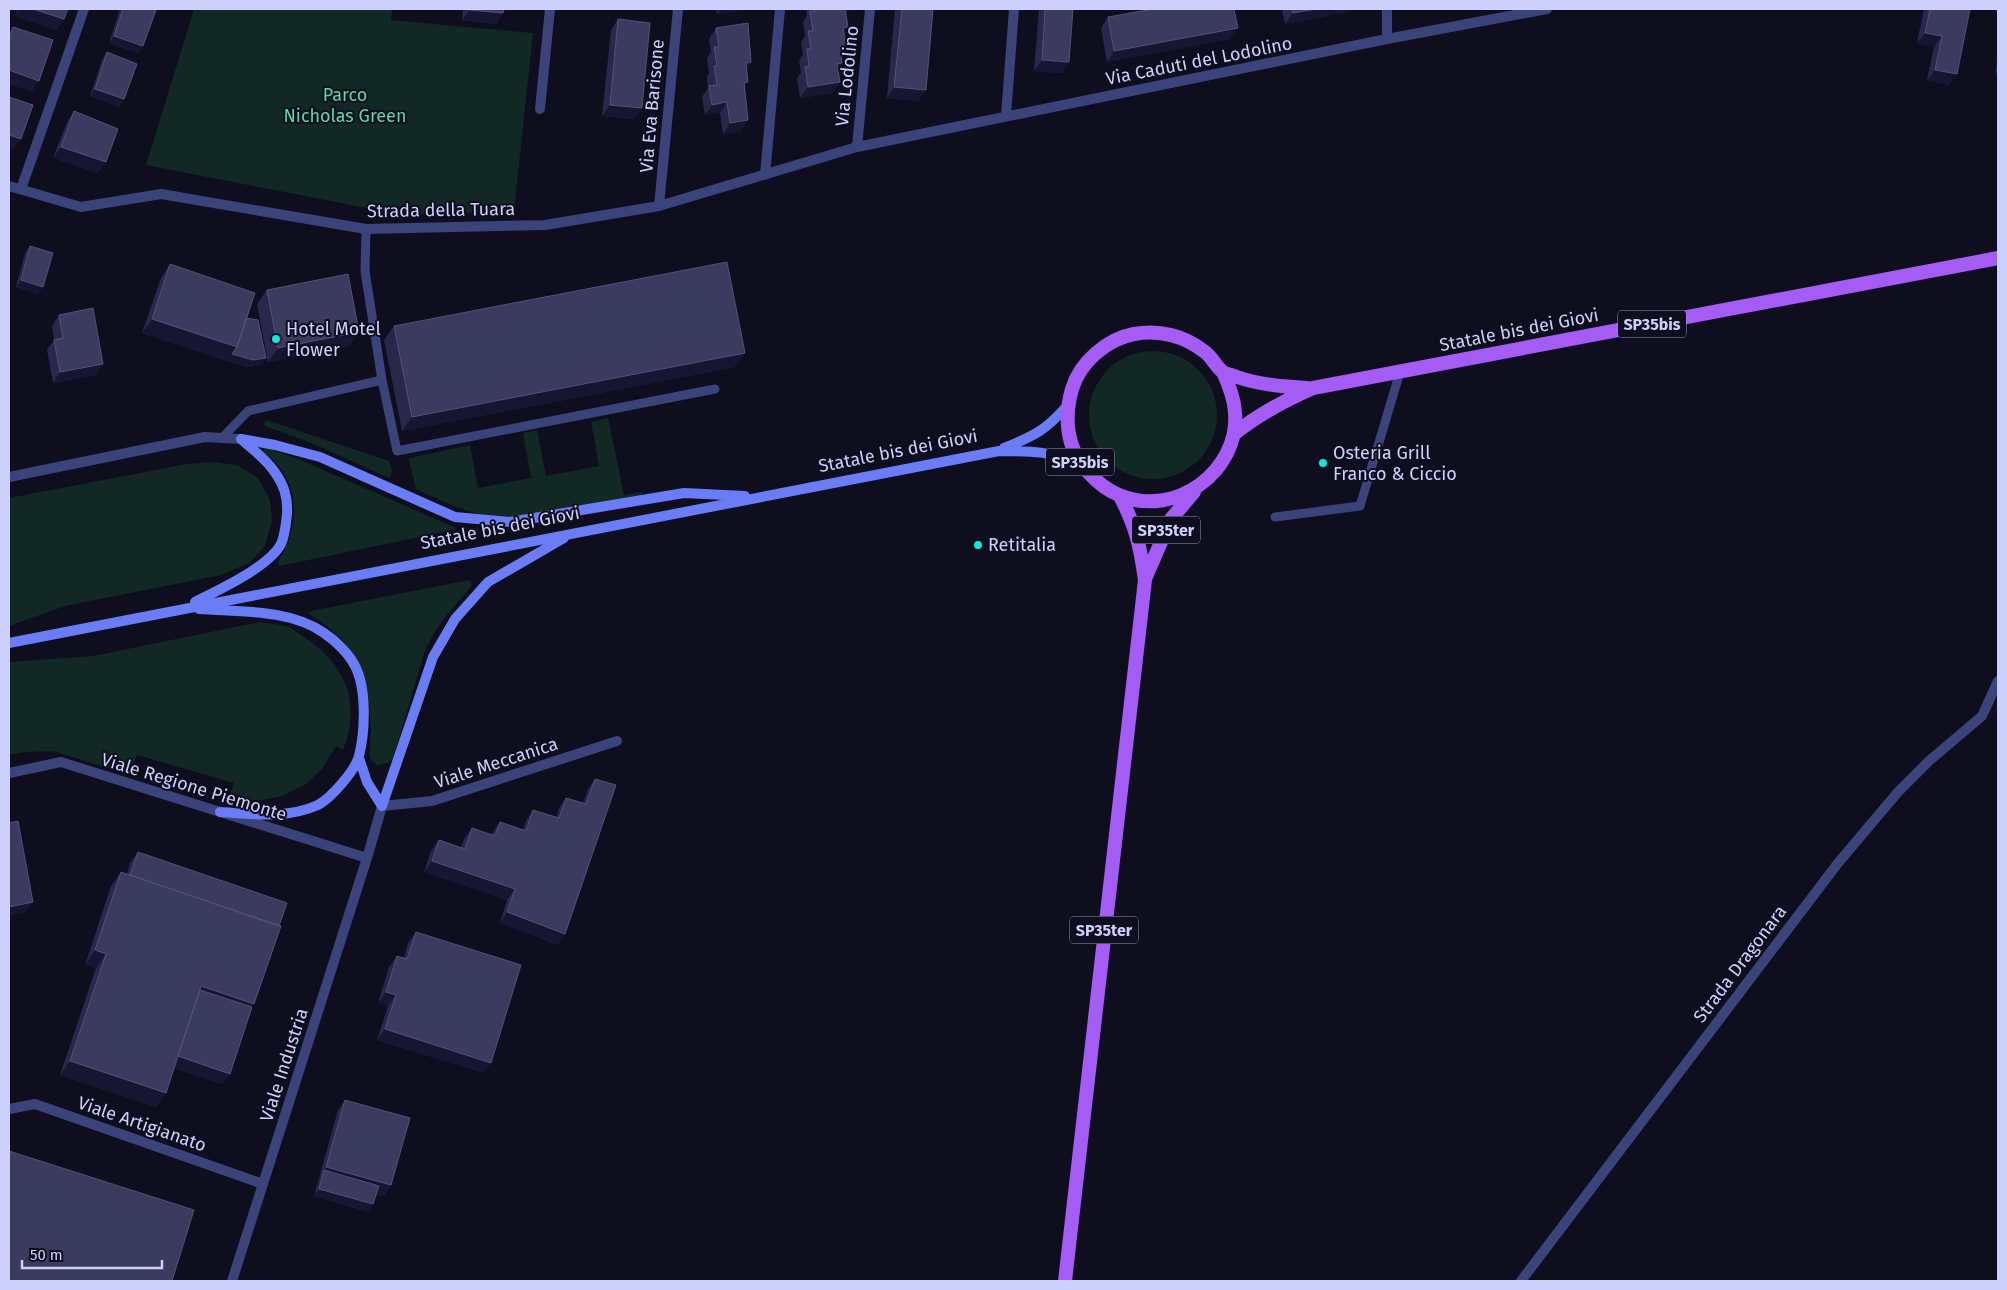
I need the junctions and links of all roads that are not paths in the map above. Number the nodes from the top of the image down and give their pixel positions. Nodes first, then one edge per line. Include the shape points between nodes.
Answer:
1 (84, 9) edge
2 (550, 9) edge
3 (678, 9) edge
4 (780, 9) edge
5 (870, 9) edge
6 (1014, 9) edge
7 (1387, 9) edge
8 (1547, 9) edge
9 (1387, 39) junction
10 (540, 109) dead end
11 (1006, 116) junction
12 (857, 147) junction
13 (765, 175) junction
14 (9, 186) edge
15 (21, 189) junction
16 (659, 206) junction
17 (366, 229) junction
18 (1996, 257) edge
19 (1223, 372) junction
20 (1400, 372) junction
21 (382, 380) junction
22 (1313, 388) junction
23 (715, 389) dead end
24 (1067, 406) junction
25 (1234, 434) junction
26 (223, 437) junction
27 (241, 439) junction
28 (999, 451) junction
29 (1081, 464) junction
30 (9, 477) edge
31 (1198, 487) junction
32 (1120, 496) junction
33 (763, 497) junction
34 (1275, 517) dead end
35 (573, 534) junction
36 (1145, 580) junction
37 (186, 608) junction
38 (9, 643) edge
39 (1998, 681) edge
40 (617, 741) dead end
41 (359, 758) junction
42 (9, 773) edge
43 (382, 806) junction
44 (220, 812) junction
45 (368, 858) junction
46 (9, 1109) edge
47 (263, 1184) junction
48 (232, 1281) edge
49 (1065, 1281) edge
50 (1521, 1281) edge

1 - 15 street
2 - 10 street
3 - 16 street, Via Eva Barisone
4 - 13 street
5 - 12 street, Via Lodolino
6 - 11 street
7 - 9 street
8 - 9 street, Via Caduti del Lodolino
9 - 11 street, Via Caduti del Lodolino
11 - 12 street, Via Caduti del Lodolino
12 - 13 street, Strada della Tuara
13 - 16 street, Strada della Tuara
14 - 15 street, Strada della Tuara
15 - 17 street, Strada della Tuara via 80,207 161,194
16 - 17 street, Strada della Tuara via 545,225
17 - 21 lane via 365,271
18 - 20 main road, Statale bis dei Giovi / SP35bis
19 - 22 main road, Statale bis dei Giovi / SP35bis via 1280,387
19 - 24 main road, Statale bis dei Giovi / SP35bis via 1206,352 1184,339 1159,332 1133,334 1109,343 1089,359 1074,381
19 - 25 main road, Statale bis dei Giovi / SP35bis via 1232,392
20 - 22 main road, Statale bis dei Giovi / SP35bis
20 - 34 lane via 1360,506
21 - 23 lane via 397,451
21 - 26 lane via 248,411
22 - 25 main road, Statale bis dei Giovi / SP35bis via 1278,403
24 - 28 main road, Statale bis dei Giovi / SP35bis via 1052,424
24 - 29 main road, Statale bis dei Giovi / SP35bis via 1067,426
25 - 31 main road, Statale bis dei Giovi / SP35bis via 1227,455 1215,473
26 - 27 street
26 - 30 street via 205,437
27 - 33 main road via 320,457 455,518 510,522 684,494
27 - 37 main road via 273,469 283,486 287,502 286,526 280,545 270,558 244,576
28 - 29 main road, Statale bis dei Giovi / SP35bis via 1038,451
28 - 33 main road, Statale bis dei Giovi / SP35bis
29 - 32 main road, Statale bis dei Giovi / SP35bis via 1098,483
31 - 32 main road, Statale bis dei Giovi / SP35bis via 1174,499 1147,502
31 - 36 main road, SP35ter via 1171,519
32 - 36 main road, SP35ter via 1134,522
33 - 35 main road, Statale bis dei Giovi / SP35bis
35 - 37 main road, Statale bis dei Giovi / SP35bis
35 - 43 main road via 488,582 455,619 433,657
36 - 49 main road, SP35ter
37 - 38 main road, Statale bis dei Giovi / SP35bis
37 - 41 main road via 299,620 340,646 356,666 363,695 364,724
39 - 50 street, Strada Dragonara via 1982,716 1898,792 1838,863
40 - 43 street, Viale Meccanica via 432,801
41 - 43 main road via 367,782
41 - 44 main road via 340,786 319,804 295,813 275,815
42 - 44 street, Viale Regione Piemonte via 61,762
43 - 45 street, Viale Industria
44 - 45 street, Viale Regione Piemonte
45 - 47 street, Viale Industria
46 - 47 street, Viale Artigianato via 35,1104
47 - 48 street, Viale Industria

